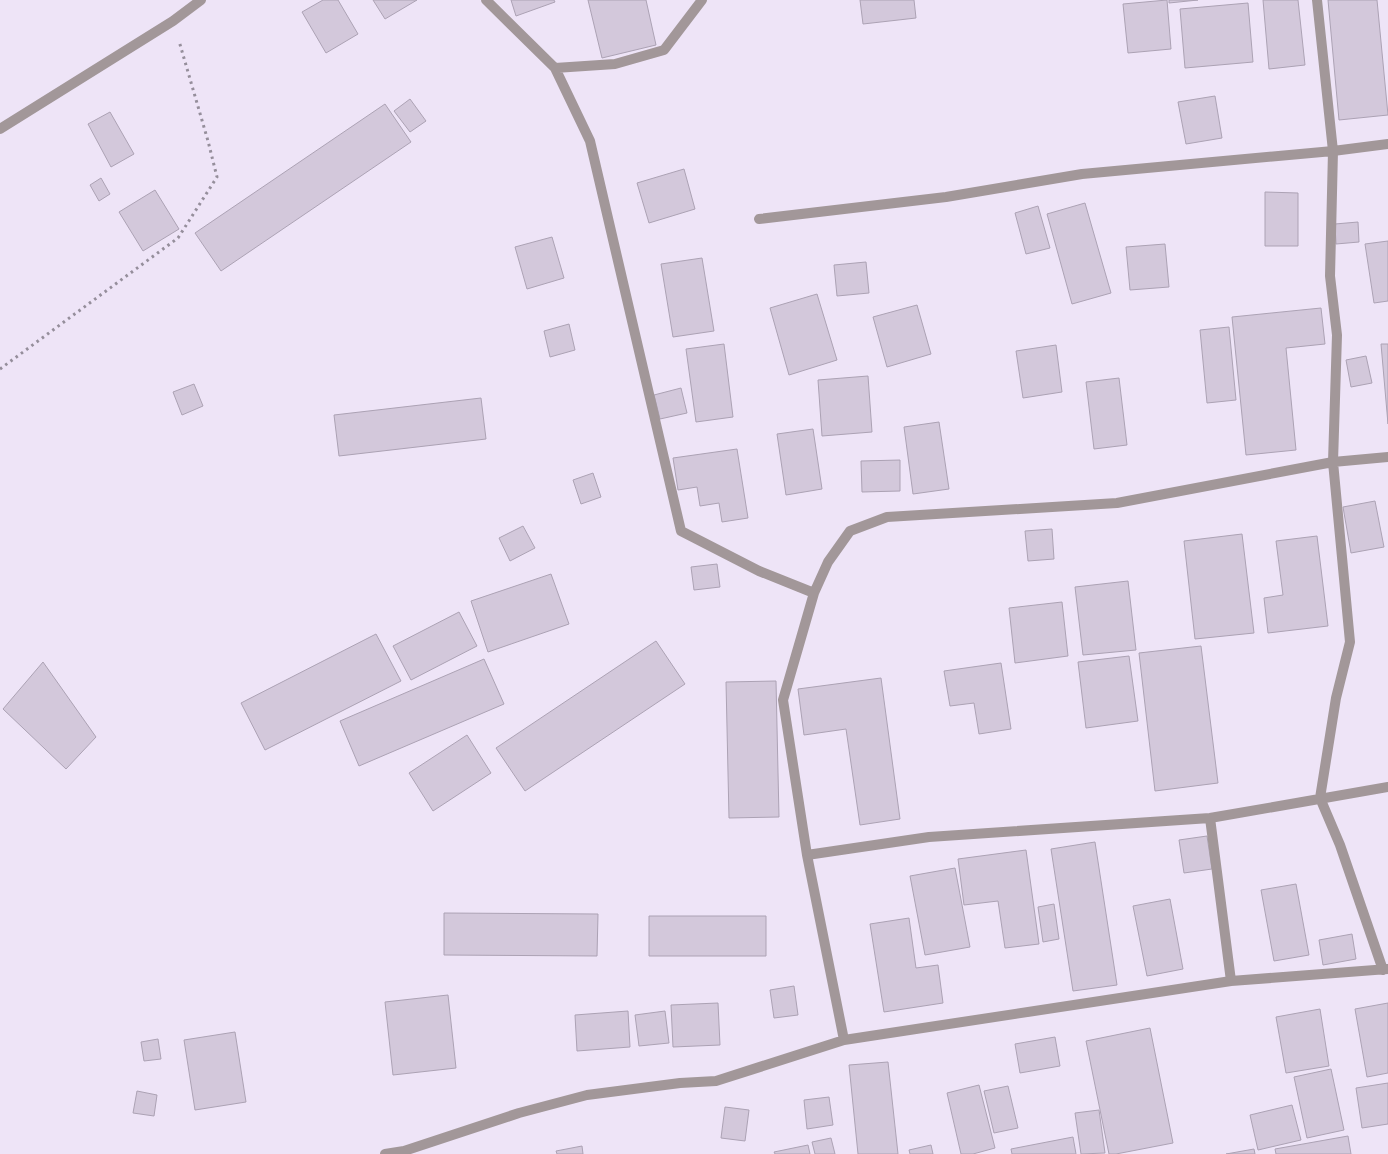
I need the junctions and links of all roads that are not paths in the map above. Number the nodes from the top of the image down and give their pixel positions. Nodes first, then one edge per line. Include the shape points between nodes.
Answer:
1 (200, 0) edge
2 (486, 0) edge
3 (702, 0) edge
4 (1316, 0) edge
5 (555, 68) junction
6 (0, 129) edge
7 (1388, 144) edge
8 (1333, 151) junction
9 (759, 219) dead end
10 (1388, 456) edge
11 (1333, 462) junction
12 (814, 593) junction
13 (1388, 787) edge
14 (1320, 798) junction
15 (1210, 818) junction
16 (807, 854) junction
17 (1386, 969) edge
18 (1231, 982) junction
19 (844, 1040) junction
20 (385, 1154) edge

1 - 6 street via 173,21
2 - 5 street
3 - 5 street via 664,50 615,64
4 - 8 street
5 - 12 street via 590,141 681,531 759,571
7 - 8 street
8 - 9 street via 1082,174 946,198
8 - 11 street via 1330,276 1337,335
10 - 11 street
11 - 12 street via 1117,503 887,517 850,531 828,562
11 - 14 street via 1350,642 1336,698
12 - 16 street via 783,700
13 - 14 street
14 - 15 street
14 - 17 street
15 - 16 street via 929,837
15 - 18 street
16 - 19 street
17 - 18 street
18 - 19 street
19 - 20 street via 716,1081 587,1095

